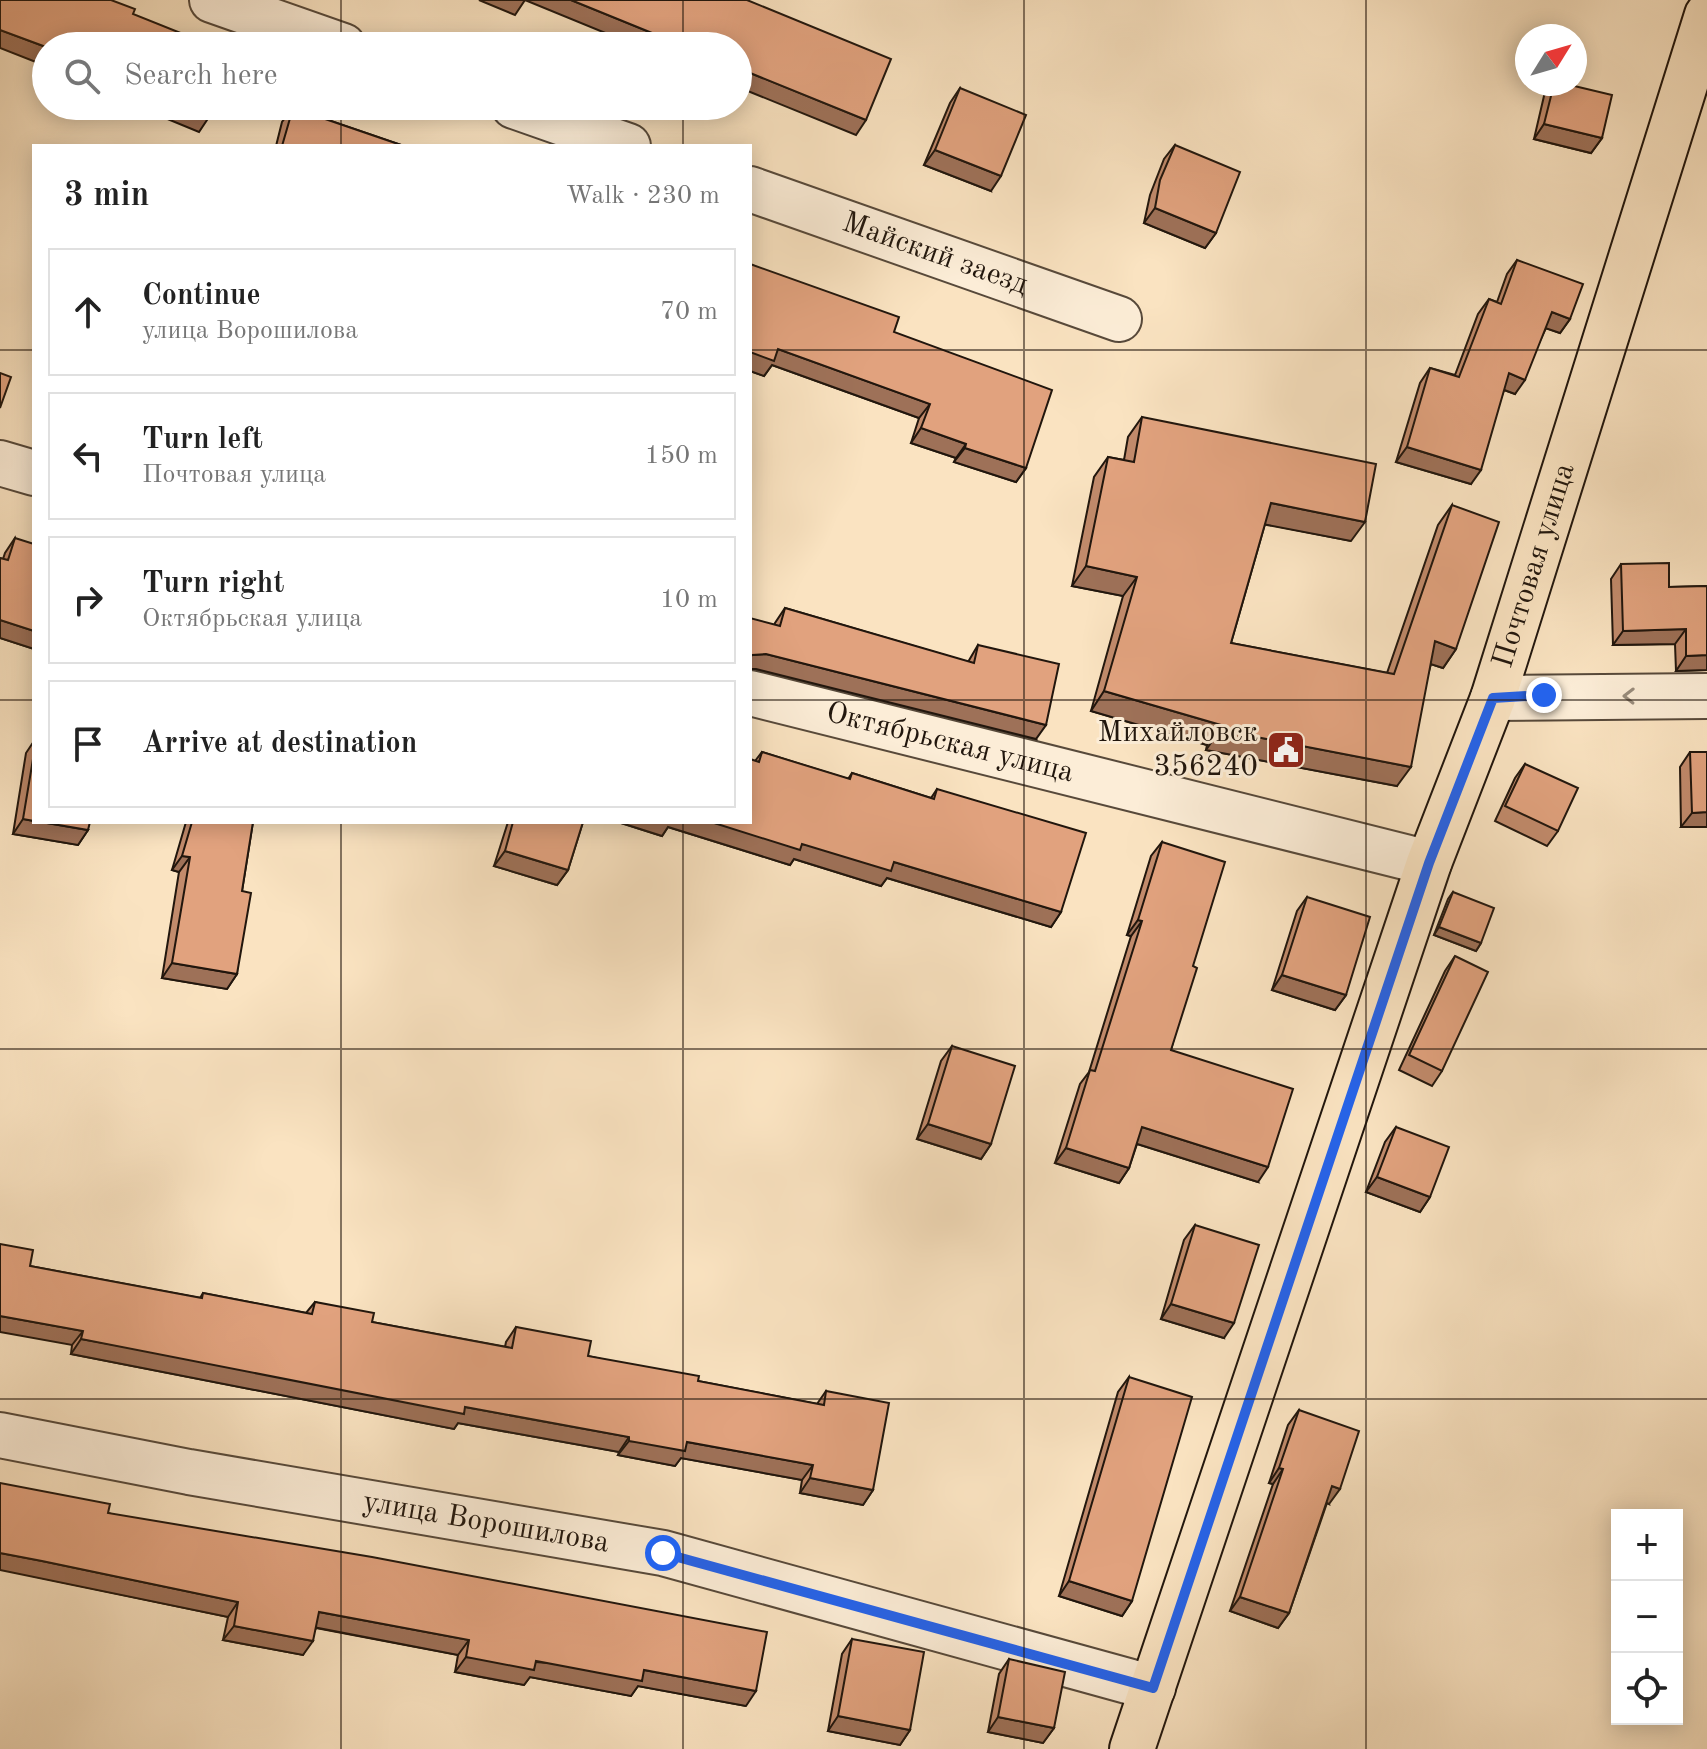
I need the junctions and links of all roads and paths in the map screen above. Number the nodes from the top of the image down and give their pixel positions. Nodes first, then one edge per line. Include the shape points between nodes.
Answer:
1 (212, 0) edge
2 (1707, 15) edge
3 (303, 32) edge
4 (554, 120) edge
5 (622, 144) edge
6 (752, 190) edge
7 (1119, 319) dead end
8 (0, 463) edge
9 (32, 472) edge
10 (752, 694) edge
11 (1707, 696) edge
12 (1493, 698) junction
13 (1429, 863) junction
14 (0, 1435) edge
15 (1153, 1688) junction
16 (1132, 1749) edge

1 - 3 street
2 - 12 main road, Почтовая улица
4 - 5 street
6 - 7 street, Майский заезд
8 - 9 street
10 - 13 street, Октябрьская улица
11 -> 12 street
12 - 13 main road, Почтовая улица
13 - 15 main road, Почтовая улица
14 - 15 street, улица Ворошилова via 663,1553
15 - 16 main road, Почтовая улица

